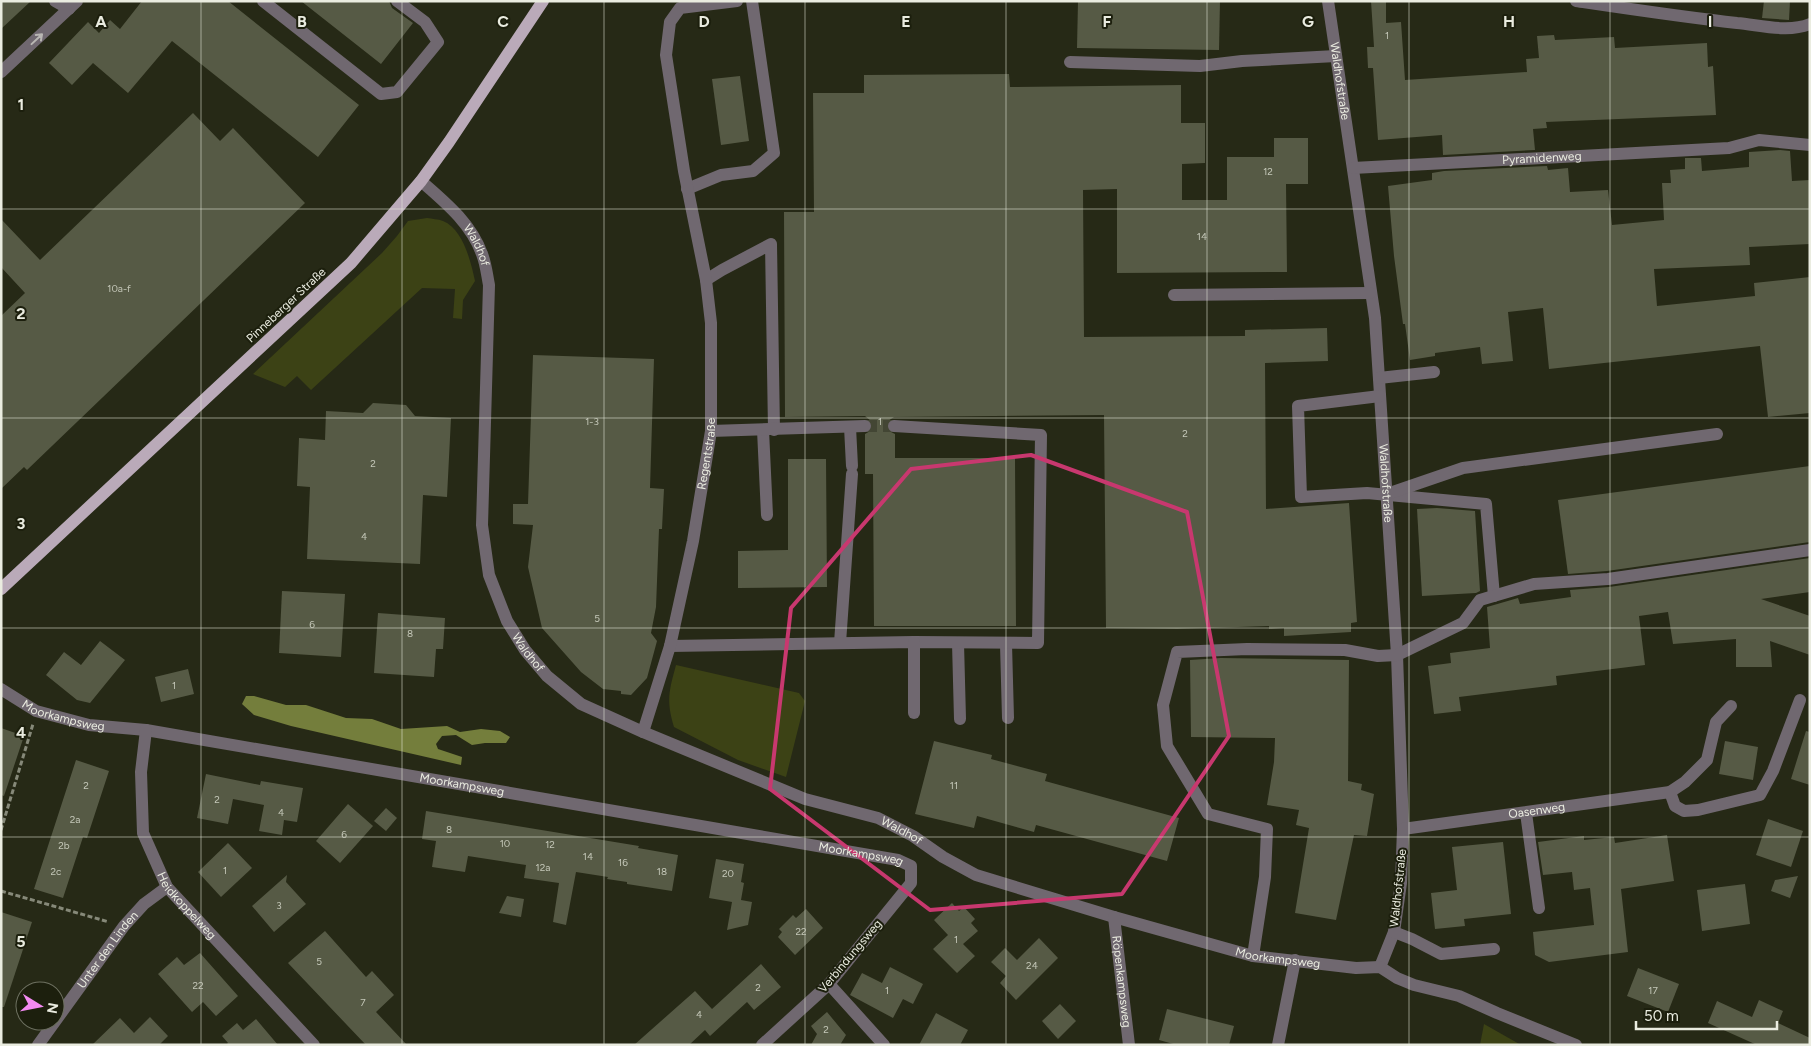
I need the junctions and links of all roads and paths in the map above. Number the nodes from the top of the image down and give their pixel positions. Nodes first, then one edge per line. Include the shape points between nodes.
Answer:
1 (55, 1) edge
2 (263, 1) edge
3 (397, 1) edge
4 (543, 1) edge
5 (737, 1) edge
6 (752, 1) edge
7 (1328, 1) edge
8 (1576, 1) edge
9 (73, 5) edge
10 (1653, 7) edge
11 (1810, 24) edge
12 (1336, 56) junction
13 (1070, 62) dead end
14 (1, 72) edge
15 (1810, 145) edge
16 (1353, 168) junction
17 (420, 181) junction
18 (687, 189) junction
19 (706, 280) junction
20 (1370, 293) junction
21 (1174, 295) dead end
22 (1434, 372) dead end
23 (1379, 378) junction
24 (1380, 396) junction
25 (865, 426) tunnel mouth
26 (894, 426) tunnel mouth
27 (850, 427) junction
28 (769, 430) junction
29 (712, 432) junction
30 (1717, 434) dead end
31 (1385, 495) junction
32 (767, 515) dead end
33 (1810, 550) edge
34 (1, 589) edge
35 (1494, 596) junction
36 (914, 642) junction
37 (840, 643) junction
38 (958, 643) junction
39 (1006, 644) junction
40 (670, 646) junction
41 (1397, 655) junction
42 (1, 689) edge
43 (1800, 700) dead end
44 (1731, 706) dead end
45 (36, 711) junction
46 (914, 713) dead end
47 (1008, 718) dead end
48 (960, 719) dead end
49 (146, 730) junction
50 (643, 732) junction
51 (1670, 792) junction
52 (1526, 813) junction
53 (1403, 829) junction
54 (1, 830) edge
55 (976, 875) joint
56 (911, 883) joint
57 (167, 887) junction
58 (1, 891) edge
59 (1539, 908) dead end
60 (1114, 917) junction
61 (124, 926) junction
62 (1394, 932) junction
63 (1494, 950) dead end
64 (1253, 956) junction
65 (1295, 960) junction
66 (1380, 967) junction
67 (828, 984) junction
68 (1563, 1042) edge
69 (38, 1045) edge
70 (314, 1045) edge
71 (762, 1045) edge
72 (884, 1045) edge
73 (1128, 1045) edge
74 (1278, 1045) edge
75 (1576, 1045) edge

1 - 9 street
2 - 3 street via 381,94 397,92 438,42 425,22
4 - 17 main road, Pinneberger Straße
5 - 18 street, Regentstraße via 680,8 670,22 666,55
6 - 18 street via 774,153 753,171 721,175
7 - 12 street, Waldhofstraße
8 - 10 street
14 -> 9 street
10 - 11 street via 1678,16 1792,28
12 - 13 street via 1200,66
12 - 16 street, Waldhofstraße
15 - 16 street, Pyramidenweg via 1759,140 1729,148
16 - 20 street, Waldhofstraße
17 - 34 main road, Pinneberger Straße via 351,263
17 - 50 street, Waldhof via 451,206 471,232 482,254 489,285 482,525 489,576 507,621 525,650 548,676 581,704
18 - 19 street, Regentstraße
19 - 28 street via 771,244
19 - 29 street, Regentstraße via 711,323
20 - 21 street
20 - 23 street, Waldhofstraße
22 - 23 street
23 - 24 street, Waldhofstraße
24 - 31 street, Waldhofstraße
24 - 31 street via 1298,406 1302,497
25 - 27 street
26 - 39 street via 1041,435 1038,643
27 - 28 street
27 - 37 street via 852,470
28 - 29 street
28 - 32 street
29 - 40 street, Regentstraße
30 - 31 street via 1463,468
31 - 35 street via 1486,504
31 - 41 street, Waldhofstraße
33 - 35 street via 1608,579 1534,584
35 - 41 street via 1480,600 1463,623
36 - 37 street
36 - 38 street
36 - 46 street
37 - 40 street
38 - 39 street
38 - 48 street
39 - 47 street
40 - 50 street, Regentstraße
41 - 53 street, Waldhofstraße
41 - 64 street via 1378,656 1335,650 1177,652 1163,705 1167,746 1208,814 1266,829 1265,877
42 - 45 street, Moorkampsweg
43 - 51 street via 1774,771 1760,795 1698,810 1684,810 1675,806
44 - 51 street via 1716,722 1707,760
45 - 49 street, Moorkampsweg via 90,725
45 - 54 path
49 - 56 street, Moorkampsweg via 898,860 911,866
49 - 57 street, Heidkoppelweg via 141,772 143,832
50 - 55 street, Waldhof via 805,799 878,818
51 - 52 street, Oasenweg
52 - 53 street, Oasenweg
52 - 59 street
53 - 62 street, Waldhofstraße via 1401,883
55 - 60 street, Moorkampsweg
56 - 67 street, Verbindungsweg
57 - 61 street, Unter den Linden via 144,904
57 - 70 street, Heidkoppelweg
58 - 61 path
60 - 64 street, Moorkampsweg
60 - 73 street, Röpenkampsweg
61 - 69 street, Unter den Linden
62 - 63 street via 1440,954
62 - 66 street, Waldhofstraße
64 - 65 street, Moorkampsweg
65 - 66 street, Moorkampsweg via 1356,968
65 - 74 street
66 - 68 street via 1414,985 1459,996
67 - 71 street, Verbindungsweg
67 - 72 street
68 - 75 street

